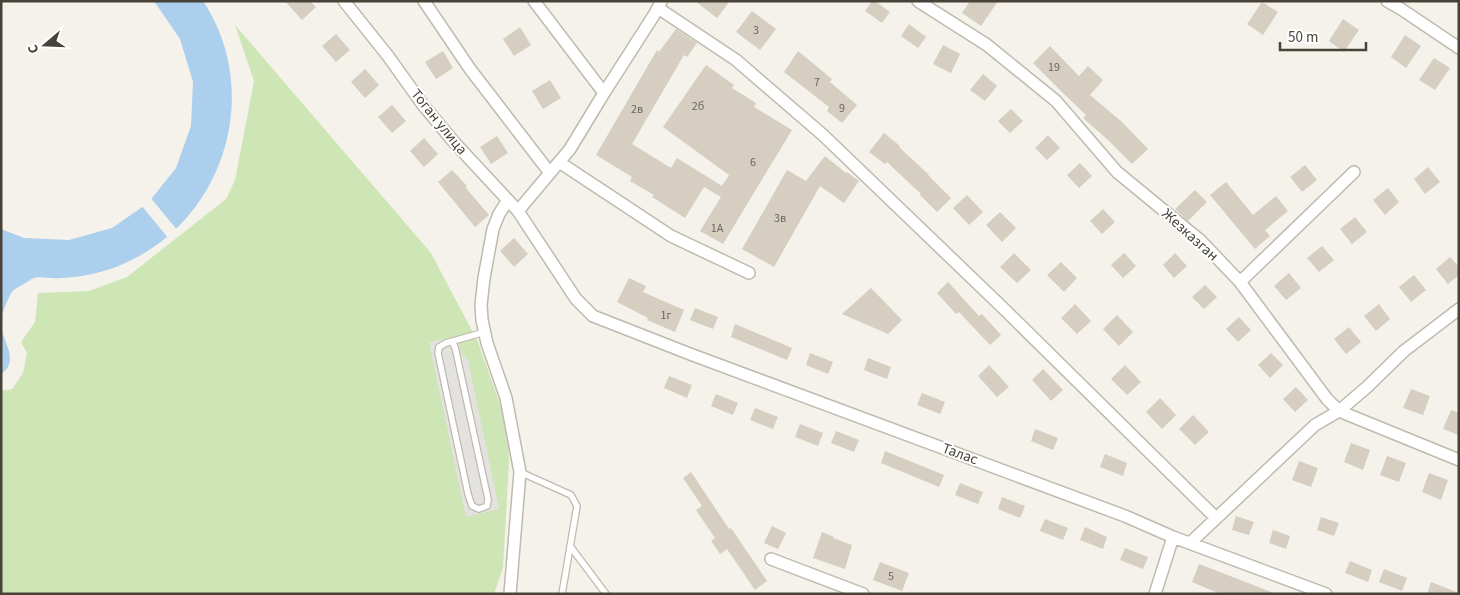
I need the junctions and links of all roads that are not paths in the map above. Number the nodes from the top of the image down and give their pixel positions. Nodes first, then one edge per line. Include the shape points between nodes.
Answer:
1 (344, 1) edge
2 (424, 1) edge
3 (534, 1) edge
4 (918, 1) edge
5 (1387, 1) edge
6 (660, 4) edge
7 (1459, 48) edge
8 (604, 93) junction
9 (560, 162) junction
10 (1354, 172) dead end
11 (550, 173) junction
12 (508, 200) junction
13 (518, 211) junction
14 (749, 273) dead end
15 (1240, 282) junction
16 (1459, 309) edge
17 (593, 316) joint
18 (485, 332) junction
19 (452, 342) junction
20 (1339, 411) junction
21 (1459, 460) edge
22 (520, 472) junction
23 (1216, 518) junction
24 (1174, 537) junction
25 (1190, 543) junction
26 (570, 546) junction
27 (771, 560) dead end
28 (510, 594) edge
29 (562, 594) edge
30 (606, 594) edge
31 (863, 594) edge
32 (1155, 594) edge
33 (1326, 594) edge

1 - 12 street, Тоган улица via 452,141
2 - 11 street via 470,69
3 - 8 street
4 - 15 street, Жезказган via 987,44 1056,101 1117,172 1201,241
5 - 7 street
6 - 8 street
6 - 23 street via 736,60 823,135
8 - 9 street
9 - 11 street
9 - 14 street via 671,236
10 - 15 street
11 - 13 street
12 - 13 street, Тоган улица
12 - 18 street via 493,229 481,305
13 - 17 street, Тоган улица via 576,300
15 - 20 street, Жезказган
16 - 20 street via 1404,352
17 - 24 street, Талас
18 - 19 lane
18 - 22 street via 506,398
19 - 19 lane via 439,347 438,353 468,494 472,506 479,509 487,506 488,499
20 - 21 street, Жезказган
20 - 23 street via 1314,425
22 - 26 lane via 571,495 577,506
22 - 28 street
23 - 25 street
24 - 25 street, Талас
24 - 32 street
25 - 33 street, Талас
26 - 29 lane
26 - 30 lane
27 - 31 street

